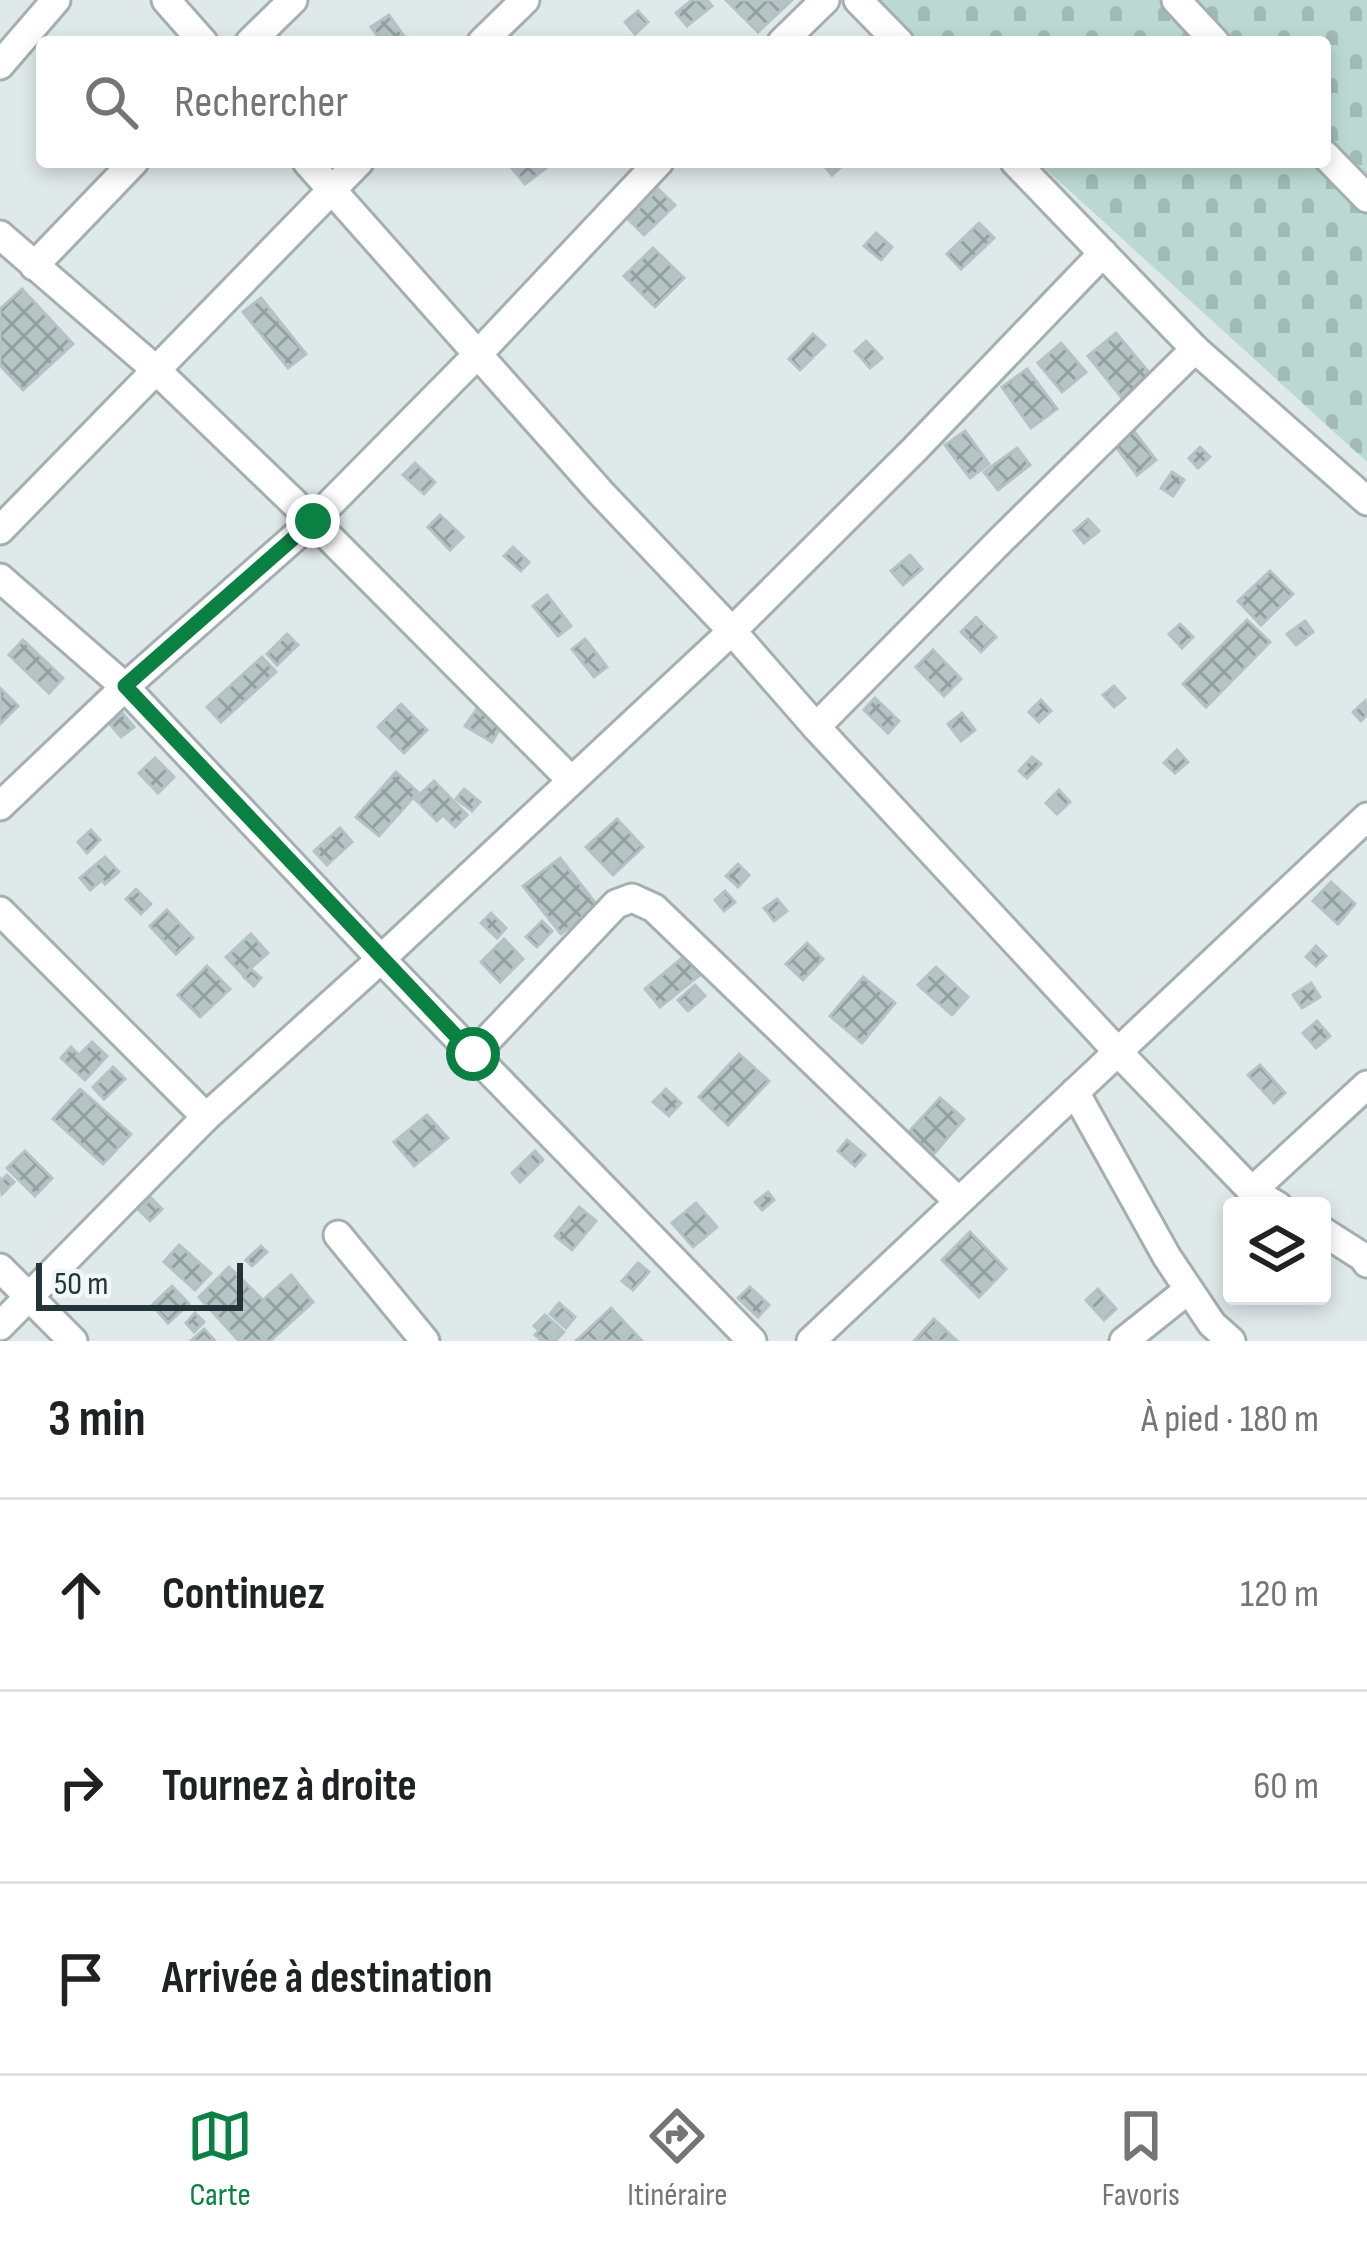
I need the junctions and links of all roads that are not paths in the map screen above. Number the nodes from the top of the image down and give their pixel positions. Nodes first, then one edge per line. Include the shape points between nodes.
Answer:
1 (56, 0) edge
2 (166, 0) edge
3 (293, 0) edge
4 (525, 0) edge
5 (825, 0) edge
6 (858, 0) edge
7 (1176, 0) edge
8 (198, 36) edge
9 (256, 36) edge
10 (488, 36) edge
11 (788, 36) edge
12 (892, 36) edge
13 (1209, 36) edge
14 (0, 64) edge
15 (1331, 161) edge
16 (128, 168) edge
17 (312, 168) edge
18 (353, 168) edge
19 (653, 168) edge
20 (1021, 168) edge
21 (331, 189) junction
22 (1367, 198) edge
23 (0, 235) edge
24 (1103, 253) junction
25 (34, 266) junction
26 (1195, 350) junction
27 (479, 352) junction
28 (155, 369) junction
29 (1367, 501) edge
30 (313, 521) junction
31 (0, 530) edge
32 (0, 578) edge
33 (732, 631) junction
34 (125, 686) junction
35 (817, 727) junction
36 (571, 780) junction
37 (0, 806) edge
38 (1367, 817) edge
39 (0, 911) edge
40 (381, 959) junction
41 (1118, 1052) junction
42 (473, 1054) junction
43 (1367, 1085) edge
44 (1075, 1092) junction
45 (206, 1117) junction
46 (1252, 1192) junction
47 (1261, 1197) edge
48 (958, 1201) junction
49 (338, 1235) dead end
50 (1331, 1237) edge
51 (1367, 1263) edge
52 (0, 1268) edge
53 (1188, 1290) junction
54 (29, 1297) junction
55 (0, 1326) edge
56 (73, 1341) edge
57 (425, 1341) edge
58 (752, 1341) edge
59 (812, 1341) edge
60 (1124, 1341) edge
61 (1231, 1341) edge

1 - 14 street
2 - 8 street
3 - 9 street
4 - 10 street
5 - 11 street
6 - 12 street
7 - 13 street
15 - 22 street
16 - 25 street
17 - 21 street
18 - 21 street
19 - 27 street
20 - 24 street
21 - 27 street
21 - 28 street
23 - 25 street
24 - 26 street
24 - 33 street
25 - 28 street
26 - 29 street
26 - 35 street
27 - 30 street
27 - 33 street
28 - 30 street
28 - 31 street
30 - 34 street
30 - 36 street
32 - 34 street
33 - 35 street
33 - 36 street
34 - 37 street
34 - 40 street
35 - 41 street
36 - 40 street
38 - 41 street
39 - 45 street
40 - 42 street
40 - 45 street
41 - 44 street
41 - 46 street
42 - 48 street via 616,904 632,898 654,908
42 - 58 street
43 - 46 street
44 - 48 street
44 - 53 street
45 - 54 street
46 - 47 street
48 - 59 street
49 - 57 street
50 - 51 street
52 - 54 street
53 - 60 street
53 - 61 street
54 - 55 street
54 - 56 street

